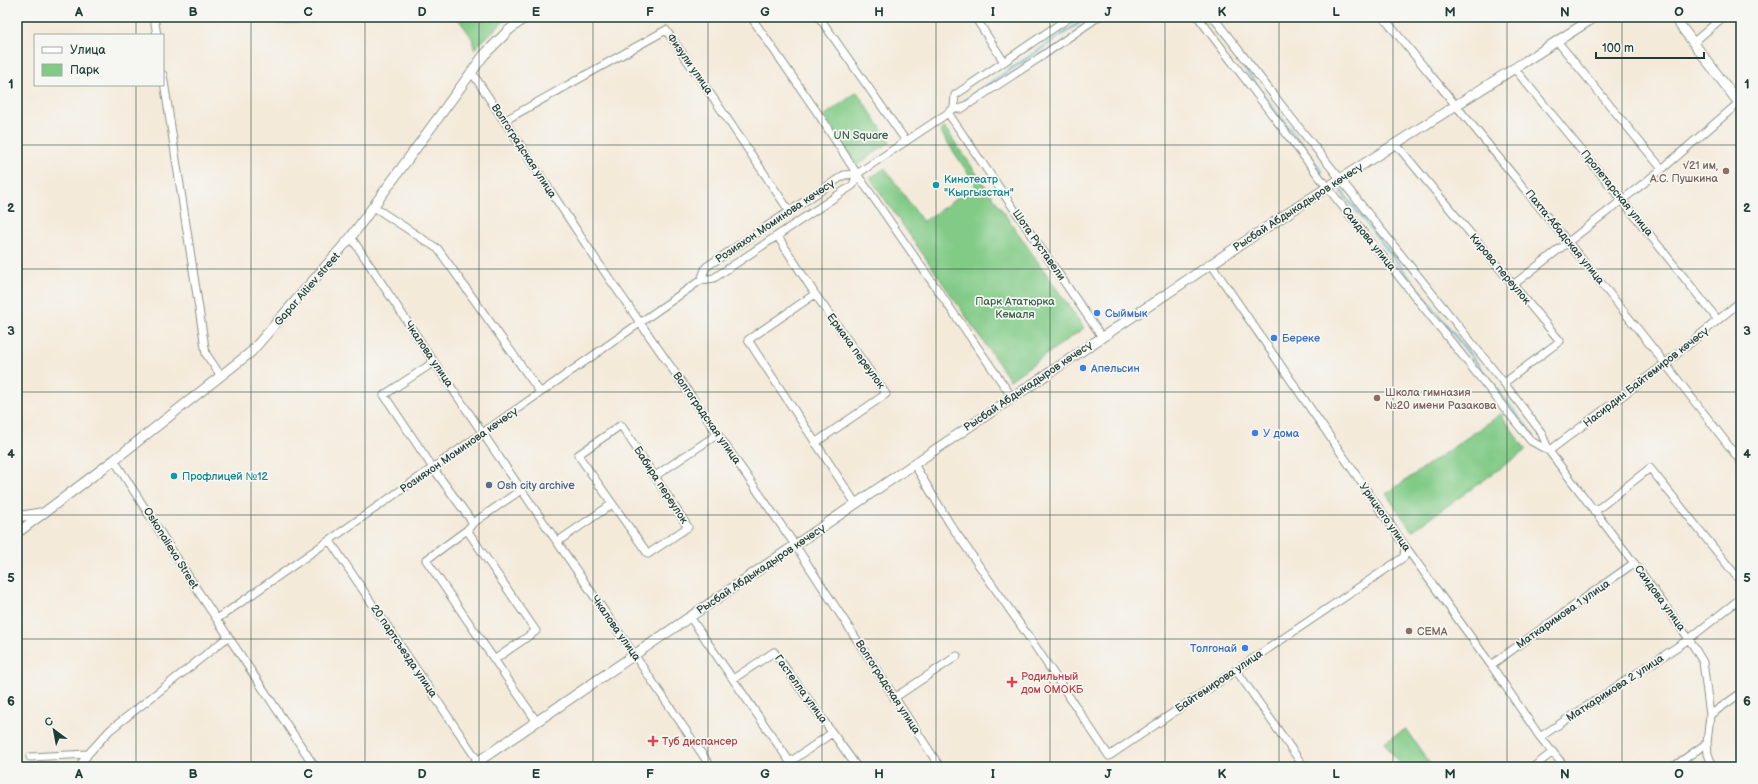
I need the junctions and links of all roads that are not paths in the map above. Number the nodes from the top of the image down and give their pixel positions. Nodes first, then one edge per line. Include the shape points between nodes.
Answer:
1 (154, 17) edge
2 (526, 17) edge
3 (751, 17) edge
4 (819, 17) edge
5 (975, 17) edge
6 (1070, 17) edge
7 (1098, 17) edge
8 (1198, 17) edge
9 (1213, 17) edge
10 (1383, 17) edge
11 (1595, 17) edge
12 (1674, 17) edge
13 (1722, 17) edge
14 (157, 34) edge
15 (1557, 41) junction
16 (1694, 42) junction
17 (1004, 62) junction
18 (1514, 68) junction
19 (472, 71) junction
20 (164, 81) edge
21 (1740, 103) edge
22 (1456, 105) junction
23 (951, 110) junction
24 (504, 121) junction
25 (906, 141) junction
26 (1395, 143) junction
27 (1662, 169) junction
28 (857, 174) junction
29 (1340, 179) junction
30 (1327, 187) junction
31 (1622, 200) junction
32 (374, 207) junction
33 (790, 212) junction
34 (778, 237) junction
35 (351, 238) junction
36 (1569, 242) junction
37 (1211, 264) junction
38 (701, 280) junction
39 (1514, 285) junction
40 (815, 294) junction
41 (1741, 301) edge
42 (1718, 320) junction
43 (642, 323) junction
44 (1102, 337) junction
45 (434, 362) junction
46 (1666, 363) junction
47 (220, 376) junction
48 (1504, 383) junction
49 (540, 392) junction
50 (1012, 397) junction
51 (482, 433) junction
52 (718, 434) junction
53 (815, 443) junction
54 (1549, 451) junction
55 (114, 460) junction
56 (1741, 462) edge
57 (914, 464) junction
58 (433, 468) junction
59 (655, 476) junction
60 (521, 490) junction
61 (612, 504) junction
62 (856, 504) junction
63 (43, 512) junction
64 (1594, 512) junction
65 (17, 517) edge
66 (473, 523) junction
67 (17, 524) edge
68 (467, 530) junction
69 (17, 533) edge
70 (330, 541) junction
71 (557, 542) junction
72 (795, 545) junction
73 (1406, 546) junction
74 (1634, 563) junction
75 (1741, 582) edge
76 (1741, 598) edge
77 (690, 617) junction
78 (217, 619) junction
79 (228, 636) junction
80 (1689, 639) junction
81 (634, 655) junction
82 (957, 656) dead end
83 (494, 660) junction
84 (1491, 665) junction
85 (1236, 670) junction
86 (733, 679) junction
87 (1741, 694) edge
88 (894, 698) junction
89 (1710, 716) junction
90 (537, 722) junction
91 (832, 732) junction
92 (1540, 736) junction
93 (1707, 743) junction
94 (1553, 752) junction
95 (88, 754) junction
96 (30, 757) dead end
97 (478, 761) junction
98 (79, 767) edge
99 (315, 767) edge
100 (470, 767) edge
101 (711, 767) edge
102 (857, 767) edge
103 (940, 767) edge
104 (1304, 767) edge
105 (1533, 767) edge
106 (1565, 767) edge
107 (1673, 767) edge
108 (1713, 767) edge

1 - 14 street
2 - 19 main road, Gapar Aitiev street via 497,42
3 - 28 street
4 - 25 street
5 - 17 street
6 - 17 street
7 - 23 street, Розияхон Моминова көчөсү via 961,109
8 - 30 street, Саидова улица
9 - 29 street, Саидова улица
10 - 22 street, Пахта-Абадская улица
11 - 15 main road, Рысбай Абдыкадыров көчөсү
12 - 16 main road
13 - 16 street
15 - 18 main road, Рысбай Абдыкадыров көчөсү
15 - 27 street
16 - 21 main road
17 - 23 street via 955,95
18 - 22 main road, Рысбай Абдыкадыров көчөсү
18 - 31 street, Пролетарская улица
19 - 24 street, Волгоградская улица
19 - 32 main road, Gapar Aitiev street
20 - 47 street via 206,354
21 - 27 street
22 - 26 main road, Рысбай Абдыкадыров көчөсү
22 - 36 street, Пахта-Абадская улица
23 - 25 street, Розияхон Моминова көчөсү
23 - 44 street, Шота Руставели
24 - 33 street, Физули улица via 666,30
24 - 43 street, Волгоградская улица via 595,258
25 - 28 street, Розияхон Моминова көчөсү
26 - 29 main road, Рысбай Абдыкадыров көчөсү
26 - 39 street, Кирова переулок
27 - 31 street
28 - 33 street, Розияхон Моминова көчөсү via 844,175
28 - 34 street, Розияхон Моминова көчөсү via 853,185
28 - 50 street
29 - 30 main road, Рысбай Абдыкадыров көчөсү
29 - 48 street, Саидова улица
30 - 37 main road, Рысбай Абдыкадыров көчөсү
30 - 54 street, Саидова улица via 1531,442
31 - 36 street
31 - 42 street, Пролетарская улица
32 - 35 main road, Gapar Aitiev street
32 - 49 street via 438,249
33 - 38 street, Розияхон Моминова көчөсү via 706,267
34 - 38 street, Розияхон Моминова көчөсү via 714,278
34 - 40 street, Ермака переулок
35 - 45 street, Чкалова улица
35 - 47 main road, Gapar Aitiev street via 251,352
36 - 39 street
36 - 46 street, Пахта-Абадская улица
37 - 44 main road, Рысбай Абдыкадыров көчөсү
37 - 73 street, Урицкого улица
38 - 43 street, Розияхон Моминова көчөсү
39 - 48 street, Кирова переулок via 1560,341
40 - 53 street via 748,340
40 - 53 street, Ермака переулок via 886,394
41 - 42 street, Насирдин Байтемиров көчөсү
42 - 46 street, Насирдин Байтемиров көчөсү
43 - 49 street, Розияхон Моминова көчөсү
43 - 52 street, Волгоградская улица
44 - 50 main road, Рысбай Абдыкадыров көчөсү
45 - 51 street, Чкалова улица
45 - 58 street via 384,395
46 - 54 street, Насирдин Байтемиров көчөсү
46 - 56 street, Пахта-Абадская улица
47 - 55 main road, Gapar Aitiev street
48 - 54 street, Саидова улица via 1541,432
49 - 51 street, Розияхон Моминова көчөсү
50 - 57 main road, Рысбай Абдыкадыров көчөсү
51 - 58 street, Розияхон Моминова көчөсү
51 - 60 street, Чкалова улица
52 - 59 street
52 - 72 street, Волгоградская улица
53 - 62 street
54 - 64 street, Саидова улица
55 - 63 main road, Gapar Aitiev street
55 - 78 street, Oskonalieva Street
57 - 62 main road, Рысбай Абдыкадыров көчөсү
57 - 85 street, Байтемирова улица via 950,524 1109,756
58 - 66 street
58 - 70 street, Розияхон Моминова көчөсү
59 - 61 street, Бабира переулок via 688,527 648,554
59 - 61 street, Бабира переулок via 621,425 578,455
60 - 66 street
60 - 71 street, Чкалова улица
61 - 71 street
62 - 72 main road, Рысбай Абдыкадыров көчөсү
63 - 65 main road
63 - 67 main road, Gapar Aitiev street
63 - 69 main road, Gapar Aitiev street
64 - 74 street, Саидова улица
64 - 75 street via 1650,468
66 - 68 street
68 - 83 street via 426,560
68 - 83 street via 536,631
70 - 78 street, Розияхон Моминова көчөсү
70 - 97 street, 20 партсъезда улица
71 - 81 street, Чкалова улица
72 - 77 main road, Рысбай Абдыкадыров көчөсү
72 - 88 street, Волгоградская улица
73 - 84 street, Урицкого улица
73 - 85 street, Байтемирова улица via 1404,557
74 - 80 street, Саидова улица
74 - 84 street, Маткаримова 1 улица
76 - 80 street, Маткаримова 2 улица
77 - 81 main road, Рысбай Абдыкадыров көчөсү
77 - 86 street
78 - 79 street, Oskonalieva Street
79 - 95 street via 110,730
79 - 99 street, Oskonalieva Street
80 - 89 street, Саидова улица via 1703,662
80 - 92 street, Маткаримова 2 улица
81 - 90 main road, Рысбай Абдыкадыров көчөсү
81 - 101 street, Чкалова улица
82 - 88 street
83 - 90 street
84 - 92 street, Урицкого улица
85 - 104 street
86 - 91 street, Гастелла улица via 774,652
86 - 91 street via 790,762
87 - 89 street
88 - 103 street, Волгоградская улица
89 - 93 street, Саидова улица
90 - 97 main road, Рысбай Абдыкадыров көчөсү
91 - 102 street, Гастелла улица
92 - 94 street, Урицкого улица
93 - 107 street
93 - 108 street, Саидова улица
94 - 105 street
94 - 106 street, Урицкого улица
95 - 96 street
95 - 98 street
97 - 100 main road, Рысбай Абдыкадыров көчөсү

